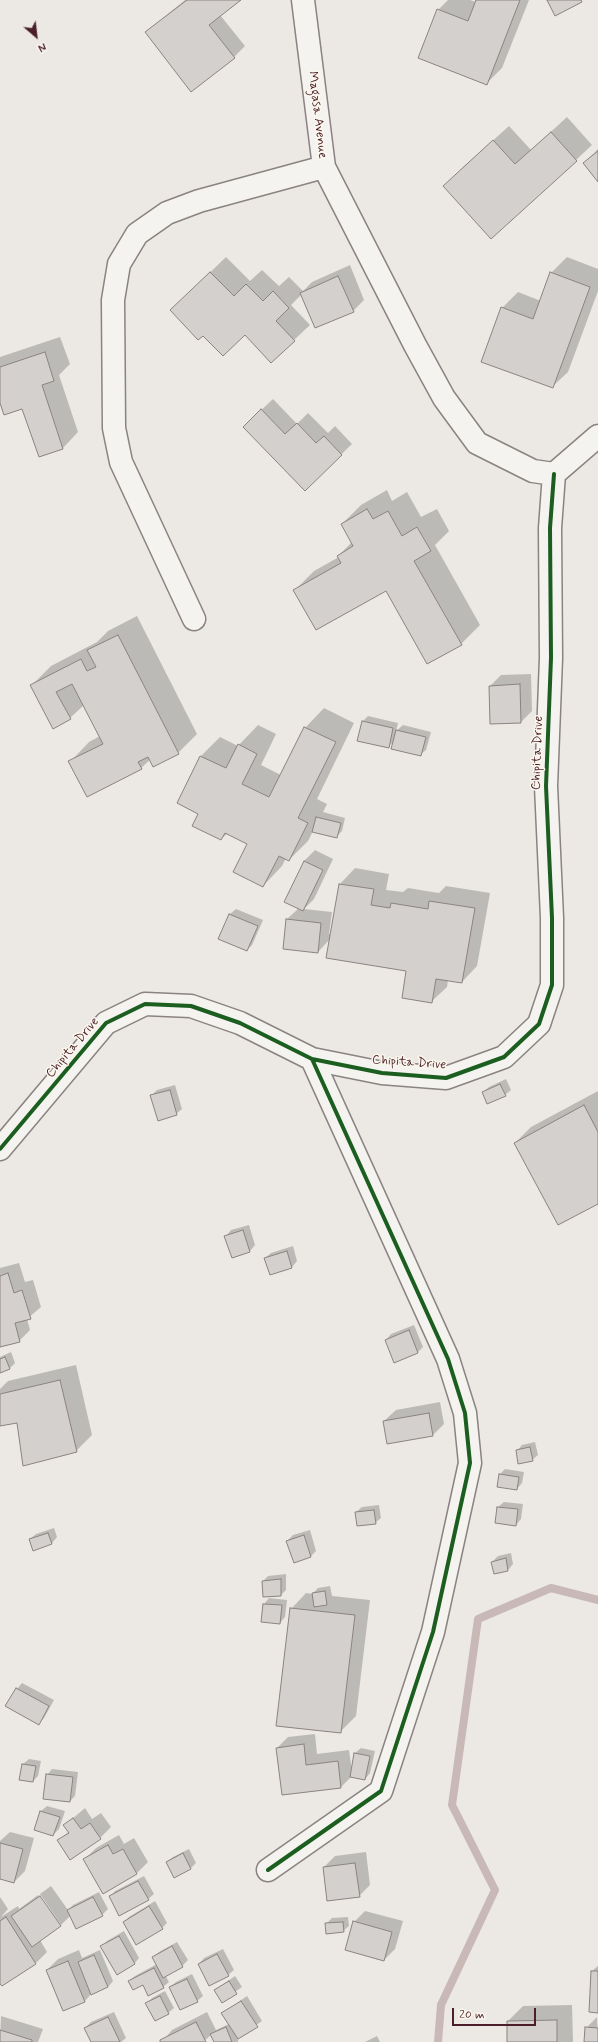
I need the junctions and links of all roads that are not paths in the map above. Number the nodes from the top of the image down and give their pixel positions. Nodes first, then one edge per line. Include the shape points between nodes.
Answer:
1 (303, 0) edge
2 (324, 167) junction
3 (598, 436) edge
4 (554, 474) junction
5 (194, 619) dead end
6 (312, 1059) junction
7 (0, 1149) edge
8 (268, 1870) dead end

1 - 2 street, Magasa Avenue
2 - 4 street, Magasa Avenue via 444,398 477,443 534,471
2 - 5 street via 200,201 167,213 137,234 119,264 113,300 114,428 121,462
3 - 4 street
4 - 6 street, Chipita Drive via 550,528 551,658 546,786 552,918 552,985 539,1024 504,1056 446,1078 382,1073
6 - 7 street, Chipita Drive via 240,1023 191,1006 145,1004 106,1023
6 - 8 street via 448,1360 466,1413 470,1463 433,1632 381,1791

